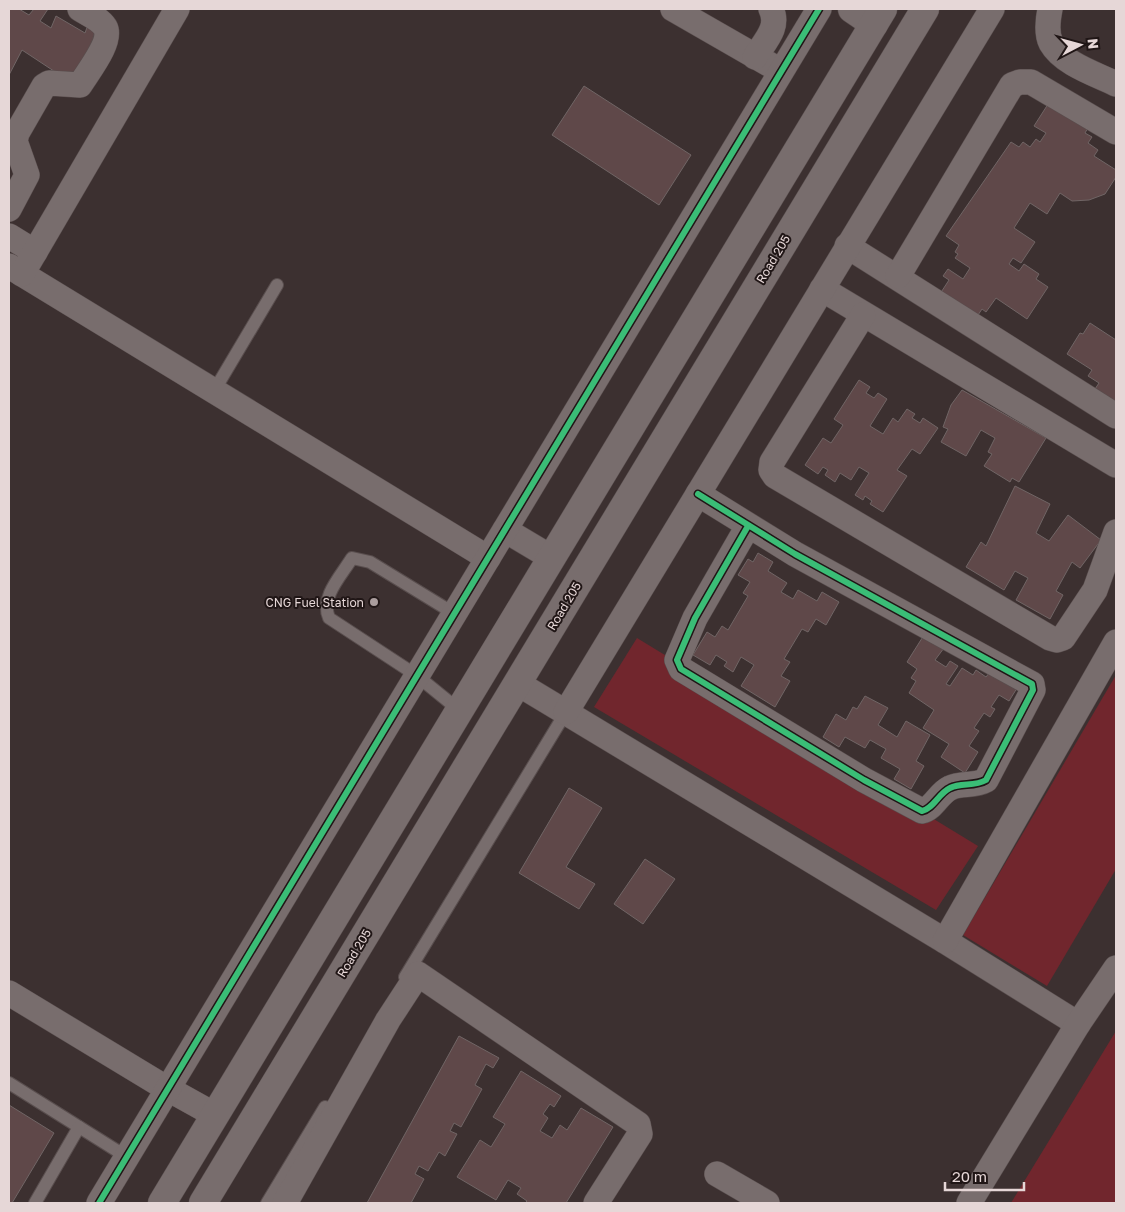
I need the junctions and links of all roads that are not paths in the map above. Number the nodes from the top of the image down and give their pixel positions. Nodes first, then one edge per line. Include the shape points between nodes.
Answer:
1 (80, 9) edge
2 (176, 9) edge
3 (673, 9) edge
4 (771, 9) edge
5 (819, 9) edge
6 (925, 9) edge
7 (992, 9) edge
8 (1050, 9) edge
9 (870, 14) edge
10 (756, 57) junction
11 (781, 72) junction
12 (1116, 84) edge
13 (1116, 132) edge
14 (9, 209) edge
15 (9, 236) edge
16 (848, 246) junction
17 (35, 252) junction
18 (15, 270) edge
19 (898, 276) junction
20 (277, 285) dead end
21 (822, 289) junction
22 (863, 315) junction
23 (214, 391) junction
24 (1116, 416) edge
25 (1116, 465) edge
26 (698, 494) junction
27 (748, 526) junction
28 (505, 530) junction
29 (1116, 532) edge
30 (488, 558) junction
31 (552, 558) junction
32 (454, 614) junction
33 (1116, 642) edge
34 (416, 675) junction
35 (517, 683) junction
36 (459, 710) junction
37 (566, 712) junction
38 (945, 941) junction
39 (1116, 968) edge
40 (9, 992) edge
41 (384, 1019) junction
42 (1078, 1024) junction
43 (9, 1083) edge
44 (168, 1089) junction
45 (215, 1115) junction
46 (79, 1127) junction
47 (127, 1157) junction
48 (717, 1174) dead end
49 (35, 1203) edge
50 (99, 1203) edge
51 (162, 1203) edge
52 (203, 1203) edge
53 (267, 1203) edge
54 (285, 1203) edge
55 (596, 1203) edge
56 (766, 1203) edge
57 (969, 1203) edge

1 - 14 street via 102,22 106,28 106,42 80,86 48,83 44,86 17,133 15,141 26,175
2 - 17 street
3 - 10 street
4 - 10 street via 775,26
5 - 11 street
6 - 35 main road, Road 205
7 - 16 street
8 - 12 street via 1047,24 1051,43 1066,58
9 - 31 main road
10 - 11 street
11 - 28 street
13 - 19 street via 1031,82 1012,85
15 - 17 street
16 - 19 street
16 - 21 street
17 - 18 street
18 - 23 street
19 - 24 street
20 - 23 lane
21 - 22 street
21 - 26 street
22 - 25 street
22 - 29 street via 772,462 774,476 1057,640 1063,638 1095,590
23 - 30 street
26 - 27 street
26 - 37 street
27 - 27 street via 1032,684 1033,690 986,780 949,788 922,811 864,780 681,669 677,660 695,618
28 - 30 street
28 - 31 street
30 - 32 street
31 - 36 main road
32 - 34 street
32 - 34 lane via 370,562 352,558 326,600 329,618
33 - 38 street
34 - 36 lane
34 - 44 street
35 - 37 street
35 - 52 main road, Road 205
36 - 45 main road
37 - 38 street
37 - 41 lane
38 - 42 street
39 - 42 street
40 - 44 street
41 - 53 lane
41 - 54 street
41 - 55 street via 416,976 421,975 630,1116 638,1124 640,1134
42 - 57 street
43 - 46 lane
44 - 45 street
44 - 47 street
45 - 51 main road
46 - 47 lane
46 - 49 lane
47 - 50 street
48 - 56 street

